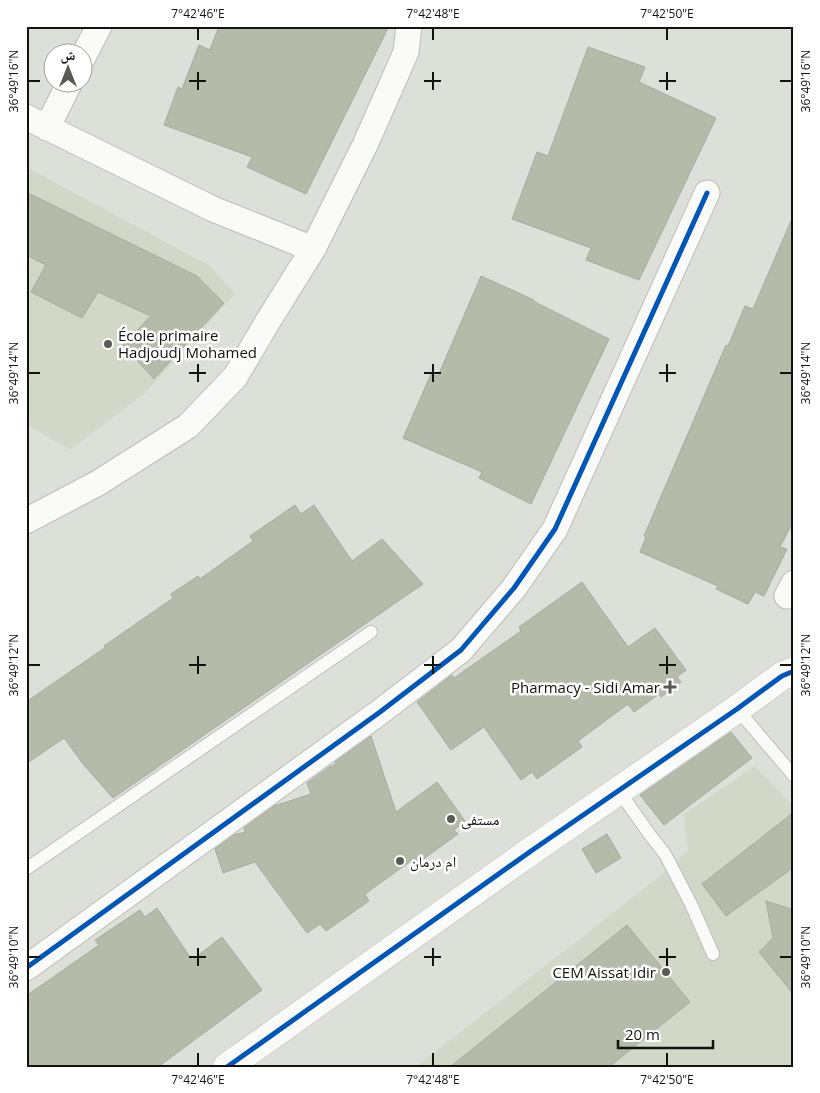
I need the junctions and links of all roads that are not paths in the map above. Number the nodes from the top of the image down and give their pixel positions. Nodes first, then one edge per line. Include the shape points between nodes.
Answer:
1 (99, 26) edge
2 (409, 26) edge
3 (91, 42) edge
4 (62, 92) edge
5 (37, 123) edge
6 (707, 193) dead end
7 (313, 249) junction
8 (26, 521) edge
9 (371, 632) dead end
10 (794, 671) edge
11 (737, 709) junction
12 (794, 776) edge
13 (619, 791) junction
14 (26, 868) edge
15 (713, 954) dead end
16 (26, 968) edge
17 (227, 1067) edge

1 - 3 street
2 - 7 street via 406,52 365,145
4 - 5 street
5 - 7 street via 213,209
6 - 16 street via 555,529 514,588 461,650
7 - 8 street via 235,377 188,426 98,483
9 - 14 lane
10 - 11 street
11 - 12 lane
11 - 13 street
13 - 15 lane via 665,854
13 - 17 street

